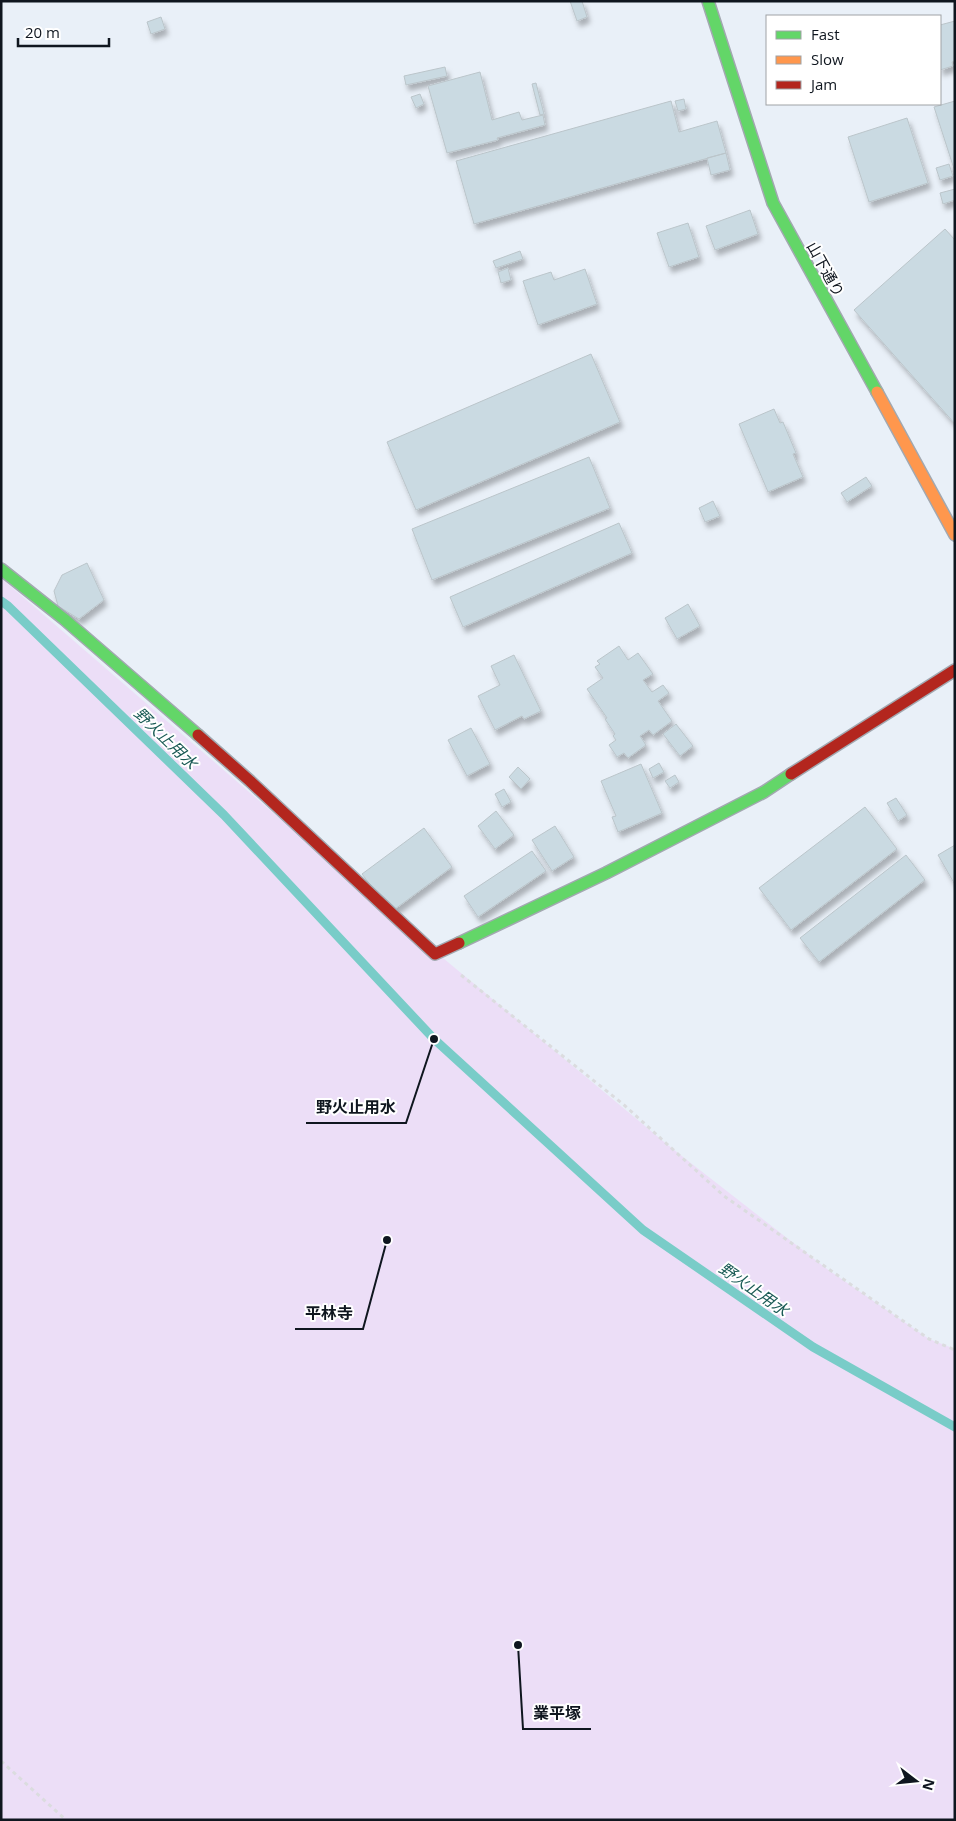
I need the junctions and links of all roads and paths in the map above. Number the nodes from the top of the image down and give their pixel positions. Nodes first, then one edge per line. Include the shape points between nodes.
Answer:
1 (708, 1) edge
2 (955, 535) edge
3 (1, 569) edge
4 (955, 670) edge
5 (435, 954) junction
6 (955, 1350) edge
7 (1, 1761) edge
8 (66, 1820) edge

1 - 2 street, 山下通り via 773,202
3 - 5 street via 250,780
4 - 5 street via 764,792 606,873
5 - 6 path via 623,1104 724,1196 929,1339
7 - 8 path

